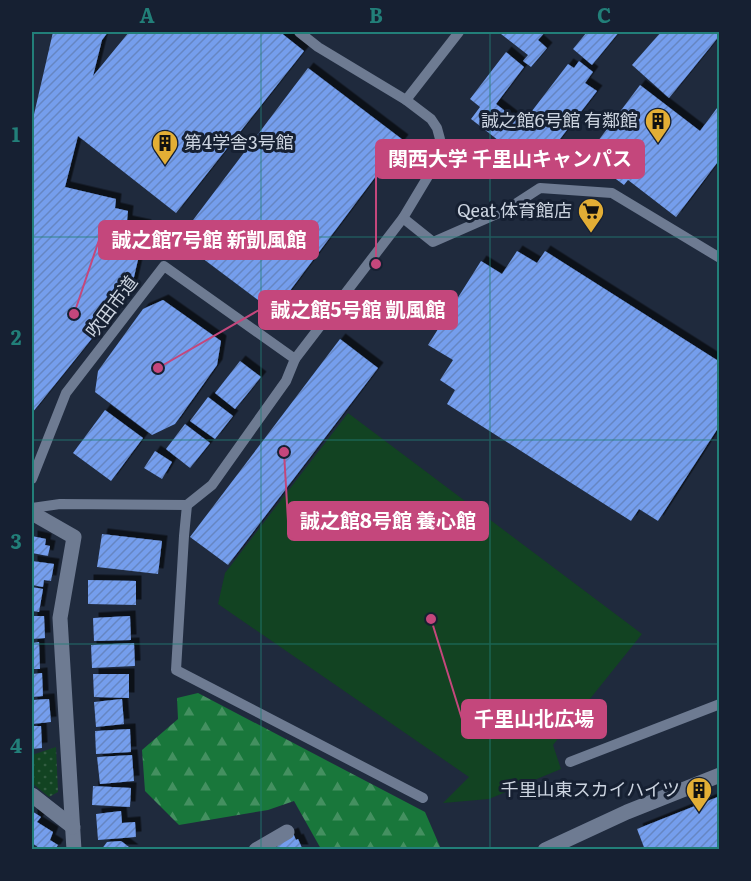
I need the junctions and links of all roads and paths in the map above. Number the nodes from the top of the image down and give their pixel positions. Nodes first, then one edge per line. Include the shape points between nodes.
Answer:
1 (299, 32) edge
2 (459, 32) edge
3 (406, 100) junction
4 (403, 218) junction
5 (720, 258) edge
6 (295, 359) junction
7 (32, 479) edge
8 (187, 505) junction
9 (32, 508) edge
10 (32, 513) edge
11 (720, 704) edge
12 (570, 762) dead end
13 (720, 775) edge
14 (32, 795) edge
15 (423, 798) dead end
16 (73, 827) junction
17 (287, 832) dead end
18 (74, 849) edge
19 (256, 849) edge
20 (545, 849) edge

1 - 3 lane
2 - 3 lane
3 - 4 lane via 431,119 437,128 440,150
4 - 5 lane via 433,242 506,210 540,188 612,193
4 - 6 lane
6 - 7 lane, 吹田市道 via 164,266 66,393
6 - 8 lane via 286,381 212,485
8 - 9 lane via 60,504
8 - 15 lane via 176,670
10 - 16 street via 74,537 60,618
11 - 12 lane
13 - 20 street
14 - 16 street
16 - 18 street
17 - 19 street

